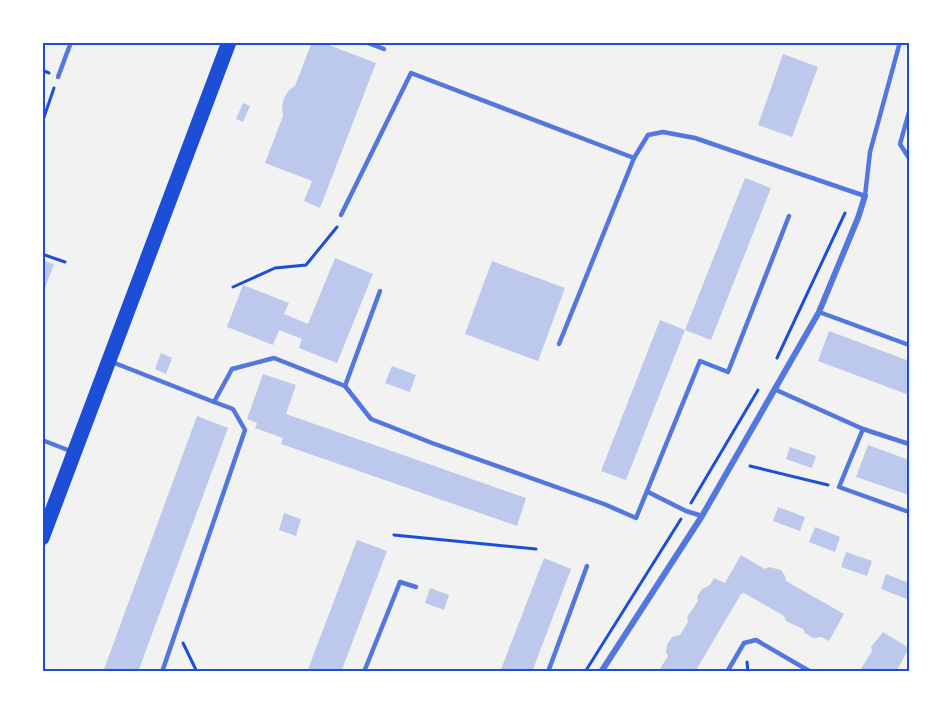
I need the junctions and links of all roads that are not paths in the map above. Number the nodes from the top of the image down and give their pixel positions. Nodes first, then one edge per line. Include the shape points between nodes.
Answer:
1 (71, 42) edge
2 (229, 42) edge
3 (365, 42) edge
4 (900, 42) edge
5 (384, 49) dead end
6 (58, 77) road end
7 (909, 112) edge
8 (634, 158) junction
9 (909, 158) edge
10 (865, 196) junction
11 (341, 215) dead end
12 (789, 216) dead end
13 (380, 291) dead end
14 (819, 312) junction
15 (560, 344) dead end
16 (909, 345) edge
17 (110, 361) junction
18 (345, 386) junction
19 (774, 389) junction
20 (214, 402) junction
21 (863, 429) junction
22 (42, 440) edge
23 (909, 444) edge
24 (75, 453) junction
25 (648, 492) junction
26 (909, 512) edge
27 (702, 516) junction
28 (42, 538) edge
29 (587, 566) dead end
30 (416, 587) dead end
31 (162, 672) edge
32 (364, 672) edge
33 (548, 672) edge
34 (601, 672) edge
35 (727, 672) edge
36 (811, 672) edge

1 - 6 lane
2 - 17 main road
3 - 5 lane
4 - 10 lane via 870,152
7 - 9 lane via 900,144
8 - 10 lane via 648,135 663,132 695,138
8 - 11 lane via 411,73
8 - 15 lane
10 - 14 street
12 - 25 lane via 728,372 700,361
13 - 18 lane
14 - 16 lane
14 - 19 street
17 - 20 lane
17 - 24 main road
18 - 20 lane via 274,358 232,369
18 - 25 lane via 371,419 636,518
19 - 21 lane
19 - 27 street
20 - 31 lane via 233,410 245,430
21 - 23 lane
21 - 26 lane via 839,487
22 - 24 lane
24 - 28 main road
25 - 27 lane
27 - 34 street
29 - 33 lane
30 - 32 lane via 400,582
35 - 36 lane via 744,643 756,640

